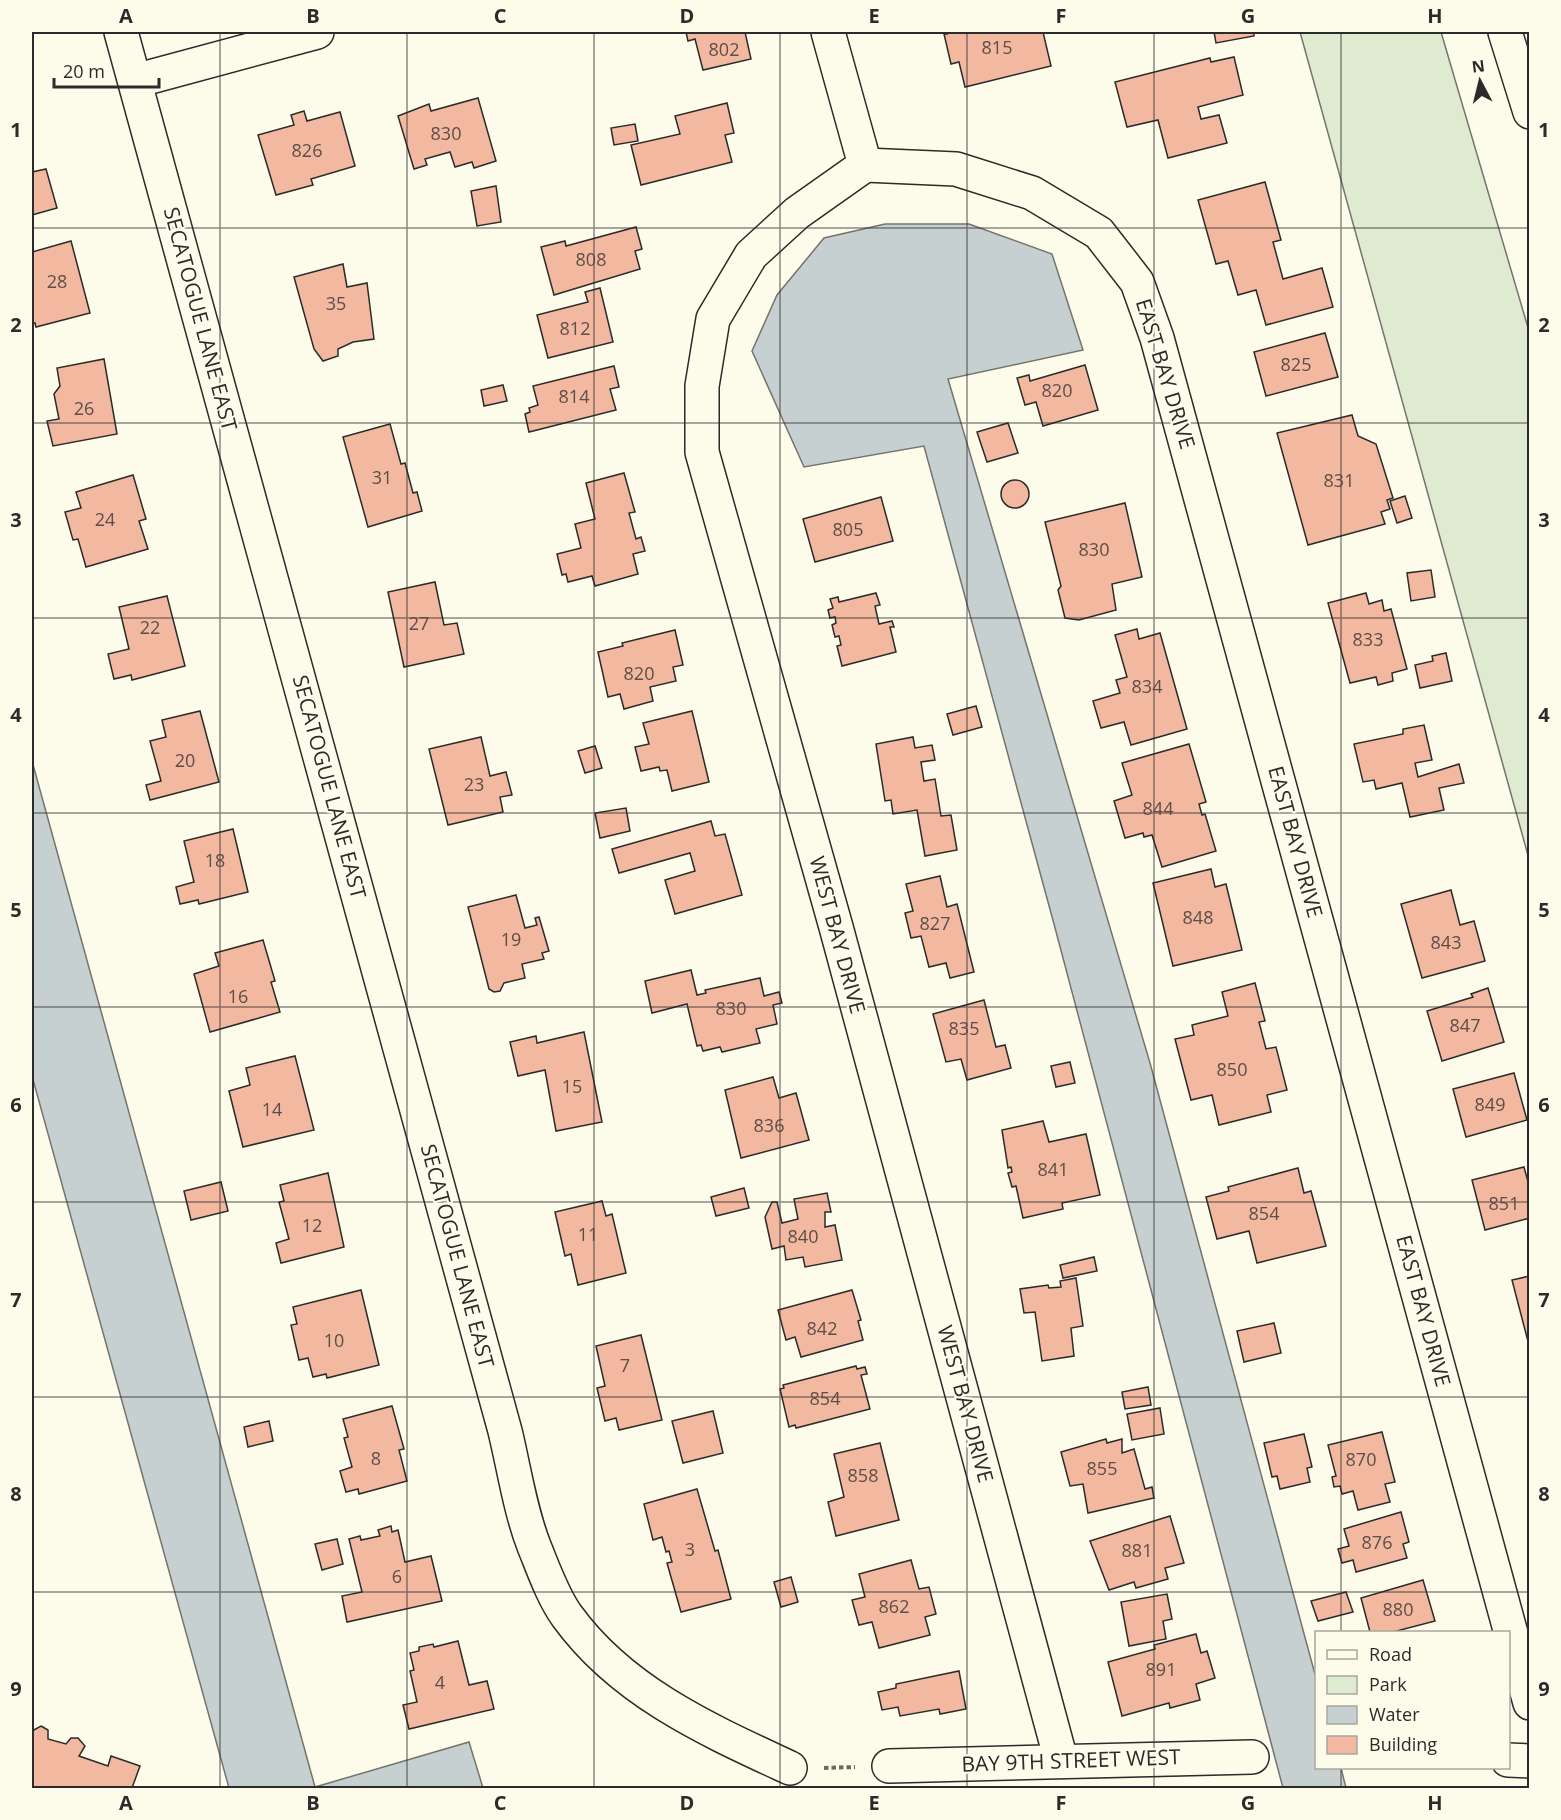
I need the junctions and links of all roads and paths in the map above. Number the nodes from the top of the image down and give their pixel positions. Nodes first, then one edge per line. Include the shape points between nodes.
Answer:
1 (122, 32) edge
2 (318, 32) edge
3 (828, 32) edge
4 (1505, 32) edge
5 (135, 81) junction
6 (1530, 112) edge
7 (865, 165) junction
8 (1530, 1703) edge
9 (1252, 1756) dead end
10 (1510, 1760) edge
11 (1061, 1761) junction
12 (1530, 1761) edge
13 (890, 1766) joint
14 (790, 1768) joint

1 - 5 street, SECATOGUE LANE EAST
2 - 5 street
3 - 7 street
4 - 6 street
5 - 14 street, SECATOGUE LANE EAST via 533,1544 566,1615 612,1665 651,1697 709,1731
7 - 8 street, EAST BAY DRIVE via 956,170 1032,193 1100,233 1137,282 1157,338
7 - 11 street, WEST BAY DRIVE via 797,213 751,255 713,319 702,386 702,452 836,927
9 - 11 street, BAY 9TH STREET WEST
10 - 12 street
11 - 13 street, BAY 9TH STREET WEST
13 - 14 path

